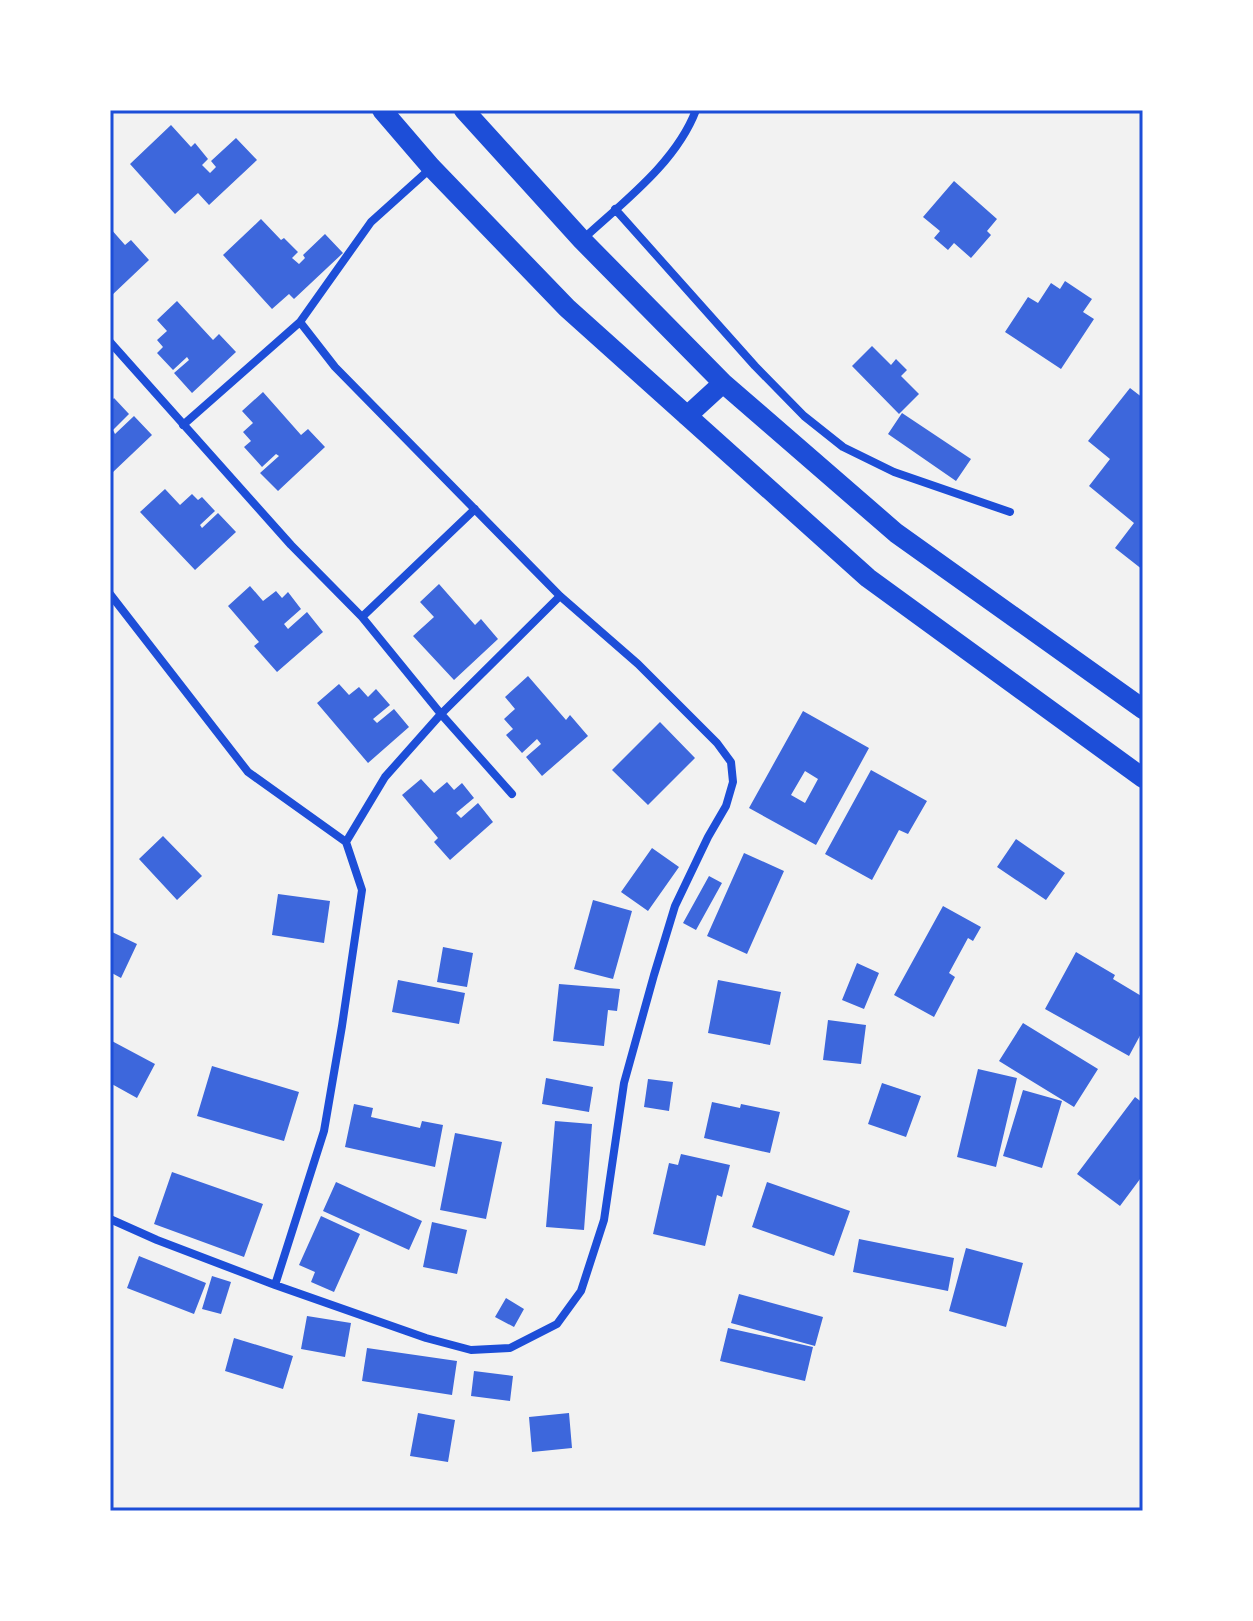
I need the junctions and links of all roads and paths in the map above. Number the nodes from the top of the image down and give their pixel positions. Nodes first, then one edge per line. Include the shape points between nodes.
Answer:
1 (382, 110) edge
2 (464, 110) edge
3 (696, 110) edge
4 (431, 167) junction
5 (615, 209) junction
6 (582, 240) junction
7 (300, 322) junction
8 (110, 342) edge
9 (723, 383) junction
10 (687, 416) junction
11 (183, 425) junction
12 (475, 509) junction
13 (1010, 512) dead end
14 (110, 594) edge
15 (560, 596) junction
16 (362, 617) junction
17 (1143, 709) edge
18 (441, 714) junction
19 (1143, 778) edge
20 (512, 794) dead end
21 (346, 842) junction
22 (110, 1219) edge
23 (275, 1285) junction

1 - 4 main road
2 - 6 main road
3 - 5 street via 689,129 645,184
4 - 7 street via 371,222
4 - 10 main road via 567,308
5 - 6 street
5 - 13 street via 755,366 843,447 894,472
6 - 9 main road
7 - 11 street
7 - 12 street via 335,367
8 - 11 street
9 - 10 main road
9 - 17 main road via 896,533
10 - 19 main road via 868,578
11 - 16 street
12 - 15 street
12 - 16 street
14 - 21 street via 248,772
15 - 18 street
15 - 23 street via 717,743 731,762 733,782 675,906 654,975 624,1083 604,1220 581,1291 557,1324 510,1348 471,1350
16 - 18 street
18 - 20 street
18 - 21 street via 385,777
21 - 23 street via 362,890 342,1026 324,1131
22 - 23 street

